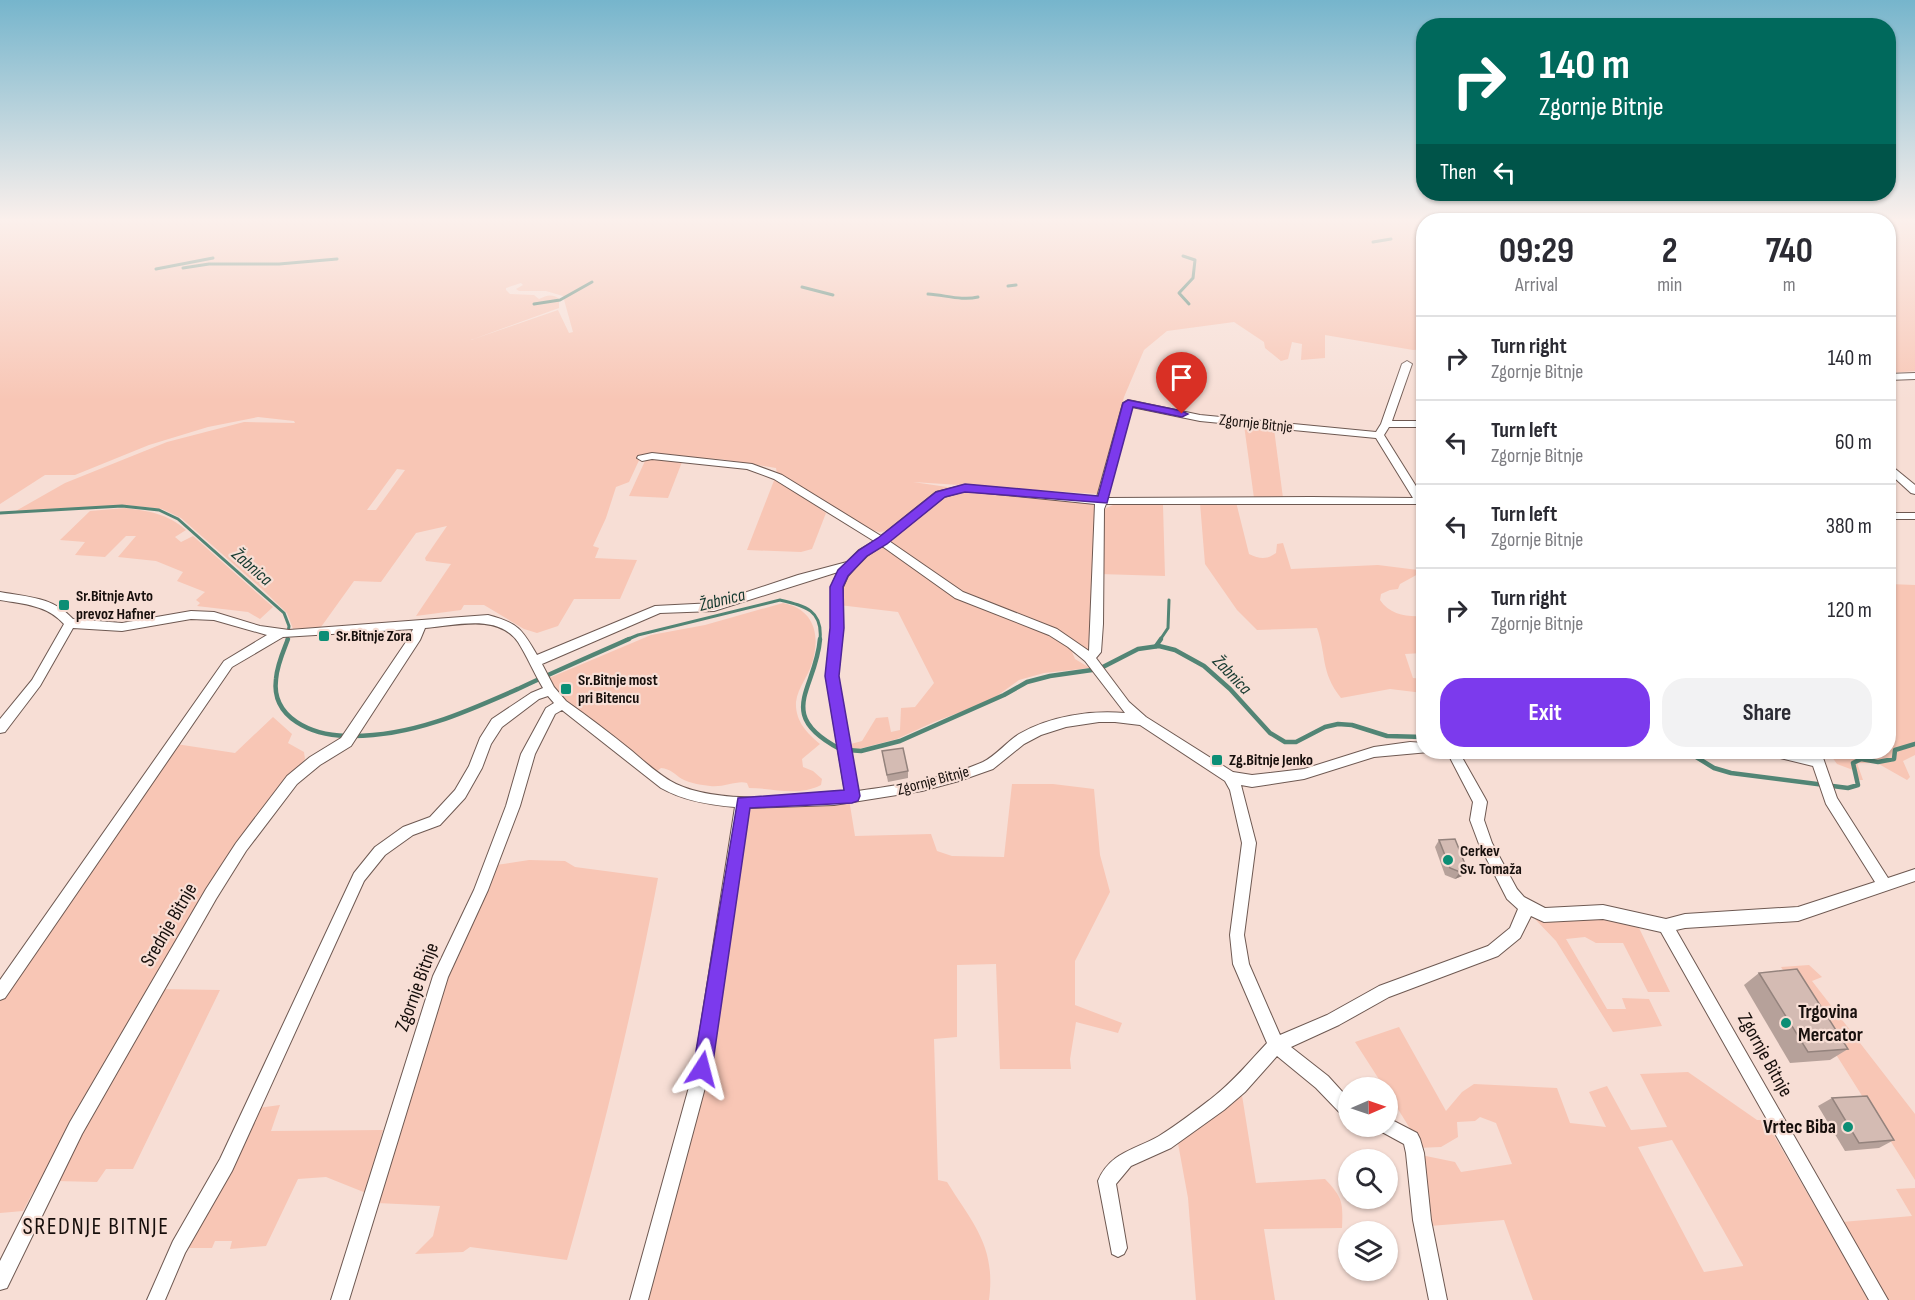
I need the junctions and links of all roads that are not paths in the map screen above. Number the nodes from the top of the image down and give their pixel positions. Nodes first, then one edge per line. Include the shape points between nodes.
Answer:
1 (1407, 364) dead end
2 (1915, 376) edge
3 (1896, 377) edge
4 (1386, 424) junction
5 (1416, 424) edge
6 (1379, 435) junction
7 (642, 458) dead end
8 (1896, 473) edge
9 (1915, 491) edge
10 (1416, 494) edge
11 (1102, 501) junction
12 (1416, 504) edge
13 (1896, 516) edge
14 (1915, 516) edge
15 (882, 541) junction
16 (851, 565) junction
17 (0, 596) edge
18 (70, 623) junction
19 (420, 624) junction
20 (279, 634) junction
21 (1091, 661) junction
22 (537, 666) junction
23 (548, 688) junction
24 (562, 704) junction
25 (1143, 721) junction
26 (0, 728) edge
27 (1416, 749) edge
28 (1457, 759) edge
29 (1817, 759) edge
30 (1230, 777) junction
31 (852, 796) junction
32 (743, 802) junction
33 (1915, 875) edge
34 (1885, 886) junction
35 (1530, 908) junction
36 (1666, 926) junction
37 (0, 993) edge
38 (1276, 1046) junction
39 (1338, 1099) edge
40 (1398, 1132) edge
41 (1118, 1248) dead end
42 (0, 1281) edge
43 (156, 1300) edge
44 (340, 1300) edge
45 (639, 1300) edge
46 (1438, 1300) edge
47 (1879, 1300) edge

1 - 4 street
2 - 3 street
4 - 5 street
4 - 6 street
6 - 10 street
6 - 11 street, Zgornje Bitnje via 1200,418 1128,403
7 - 15 street, Zgornje Bitnje via 748,466 764,471
8 - 9 street
11 - 12 street
11 - 15 street via 965,488 940,494
11 - 21 street, Zgornje Bitnje via 1096,642
13 - 14 street
15 - 16 street
15 - 21 street, Zgornje Bitnje via 959,595 1053,632
16 - 22 street via 714,607 659,609
16 - 31 street via 837,587 832,676
17 - 18 street via 46,604
18 - 20 street via 122,627 174,616 204,615
18 - 26 street via 36,683
19 - 20 street
19 - 22 street via 471,619 498,621 521,637
19 - 42 street, Srednje Bitnje via 416,637 350,736 292,780 241,847 76,1128
20 - 37 street via 228,664
21 - 25 street, Zgornje Bitnje via 1125,705
22 - 23 street, Zgornje Bitnje
23 - 24 street, Zgornje Bitnje
23 - 43 street via 497,723 460,794 435,821 408,831 380,850 359,877 226,1165 179,1247
24 - 32 street, Zgornje Bitnje via 658,781 698,798
24 - 44 street, Zgornje Bitnje via 550,711 528,754 481,890 441,976
25 - 30 street, Zgornje Bitnje
25 - 31 street, Zgornje Bitnje via 1113,717 1054,725 1024,737 992,763 965,774 897,792
27 - 30 street, Zgornje Bitnje via 1374,752 1304,774 1268,780
28 - 35 street via 1480,802 1478,820 1486,844 1512,894
29 - 34 street via 1831,800
30 - 38 street via 1237,789 1249,843 1237,935 1241,964
31 - 32 street, Zgornje Bitnje
32 - 45 street via 702,1069
33 - 34 street
34 - 36 street via 1798,914 1686,921
35 - 36 street via 1544,915 1603,912
35 - 38 street via 1515,933 1493,951 1384,991
36 - 47 street, Zgornje Bitnje
38 - 39 street
38 - 41 street via 1218,1104 1165,1142 1125,1160 1107,1181
40 - 46 street via 1411,1139 1415,1153 1422,1220

